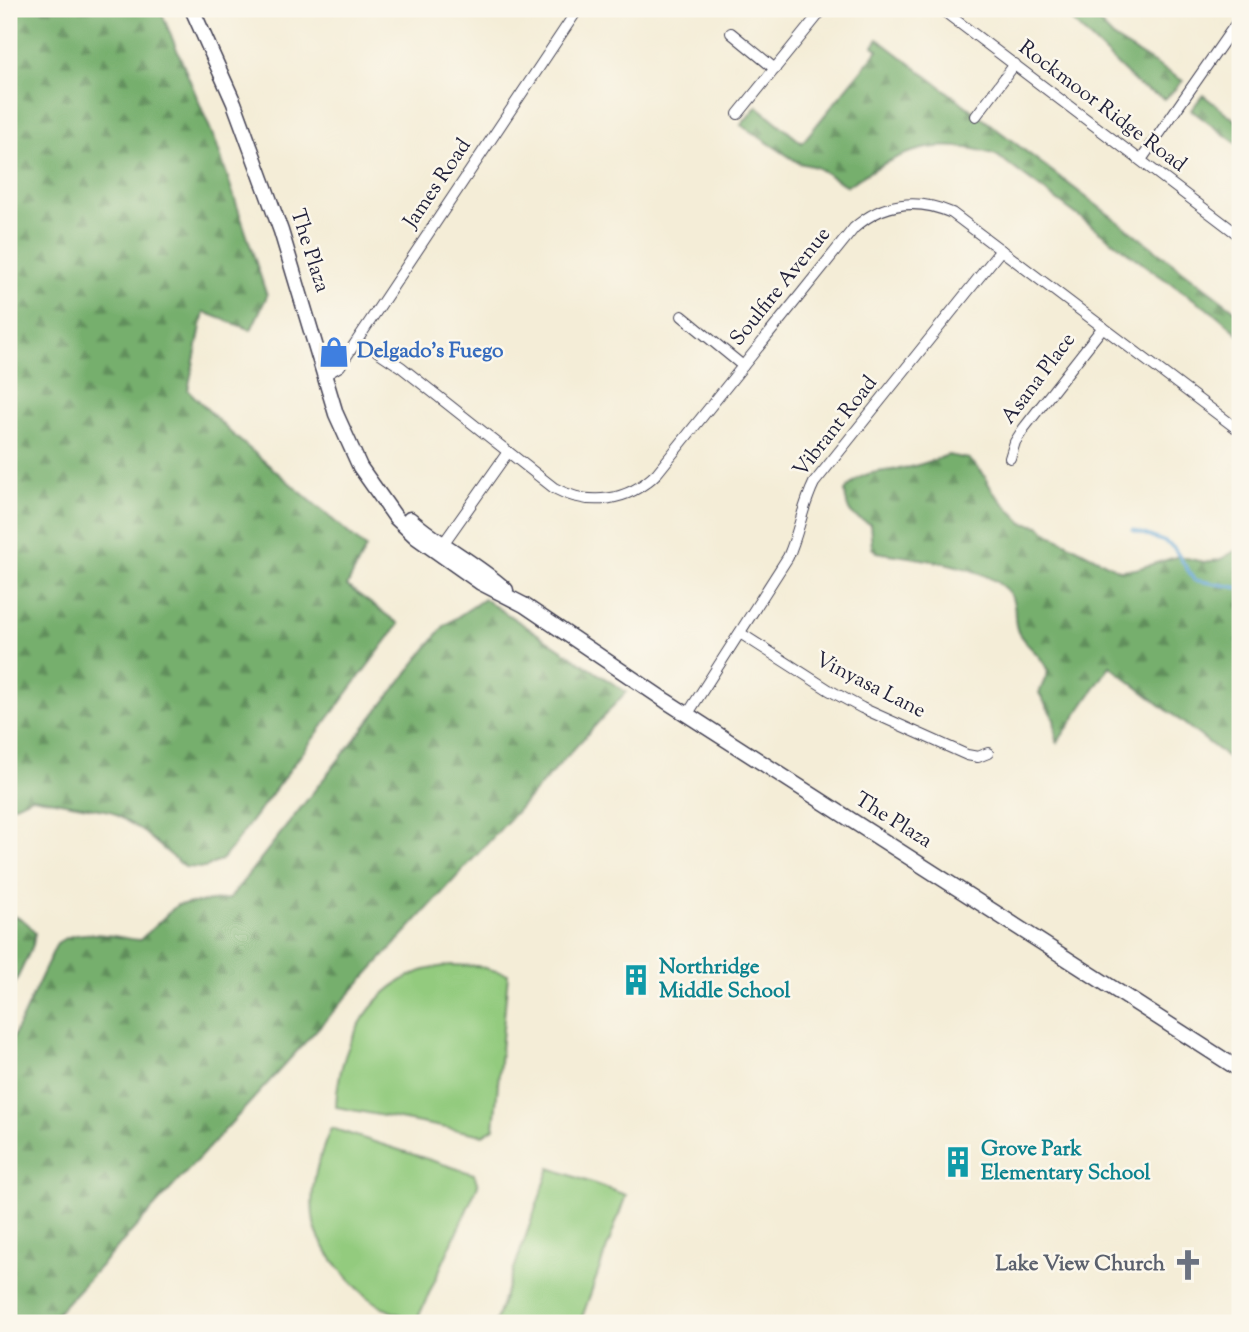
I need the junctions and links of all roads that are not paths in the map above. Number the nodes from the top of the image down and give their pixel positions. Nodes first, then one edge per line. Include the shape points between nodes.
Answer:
1 (192, 9) edge
2 (578, 9) edge
3 (823, 9) edge
4 (940, 9) edge
5 (1240, 18) edge
6 (731, 33) dead end
7 (1015, 64) junction
8 (775, 69) junction
9 (738, 114) dead end
10 (976, 116) dead end
11 (1141, 160) junction
12 (1240, 236) edge
13 (1001, 250) junction
14 (682, 316) dead end
15 (1102, 327) junction
16 (377, 351) dead end
17 (743, 366) junction
18 (325, 375) junction
19 (1240, 431) edge
20 (508, 452) junction
21 (1010, 458) dead end
22 (386, 503) junction
23 (443, 544) junction
24 (524, 605) junction
25 (740, 633) junction
26 (687, 715) junction
27 (988, 753) dead end
28 (1240, 1070) edge

1 - 18 street, The Plaza via 259,168
2 - 18 street, James Road via 340,366
3 - 8 street
4 - 7 street, Rockmoor Ridge Road
5 - 11 street
6 - 8 street
7 - 10 street
7 - 11 street, Rockmoor Ridge Road
8 - 9 street
11 - 12 street, Rockmoor Ridge Road
13 - 15 street, Soulfire Avenue
13 - 17 street, Soulfire Avenue via 943,209 905,204 878,211 848,235
13 - 25 street, Vibrant Road via 814,483 788,557
14 - 17 street
15 - 19 street, Soulfire Avenue
15 - 21 street, Asana Place via 1024,428
16 - 20 street, Soulfire Avenue
17 - 20 street, Soulfire Avenue via 657,473 626,494 598,500 571,496
18 - 22 street, The Plaza via 351,450
20 - 23 street
22 - 23 street, The Plaza
22 - 24 street, The Plaza via 396,518 436,552
23 - 24 street, The Plaza via 488,573
24 - 26 street, The Plaza
25 - 26 street, Vibrant Road
25 - 27 street, Vinyasa Lane via 862,708 967,755
26 - 28 street, The Plaza

